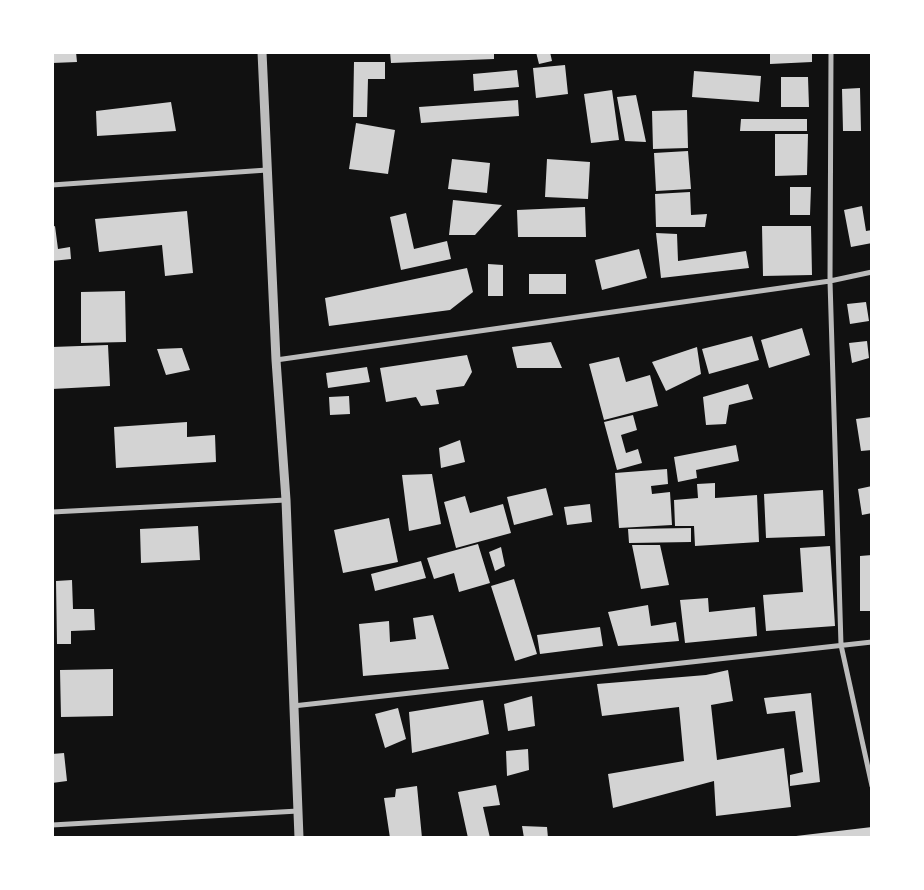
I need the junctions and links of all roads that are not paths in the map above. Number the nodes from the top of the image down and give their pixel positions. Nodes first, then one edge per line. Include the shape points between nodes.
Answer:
1 (262, 52) edge
2 (831, 52) edge
3 (267, 170) junction
4 (52, 185) edge
5 (872, 272) edge
6 (830, 281) junction
7 (276, 360) junction
8 (286, 500) junction
9 (52, 512) edge
10 (872, 642) edge
11 (841, 645) junction
12 (293, 706) junction
13 (872, 786) edge
14 (298, 811) junction
15 (52, 825) edge
16 (299, 838) edge

1 - 3 street
2 - 6 street
3 - 4 street
3 - 7 street
5 - 6 street
6 - 7 street
6 - 11 street
7 - 8 street
8 - 9 street
8 - 12 street
10 - 11 street
11 - 12 street
11 - 13 street
12 - 14 street
14 - 15 street
14 - 16 street

